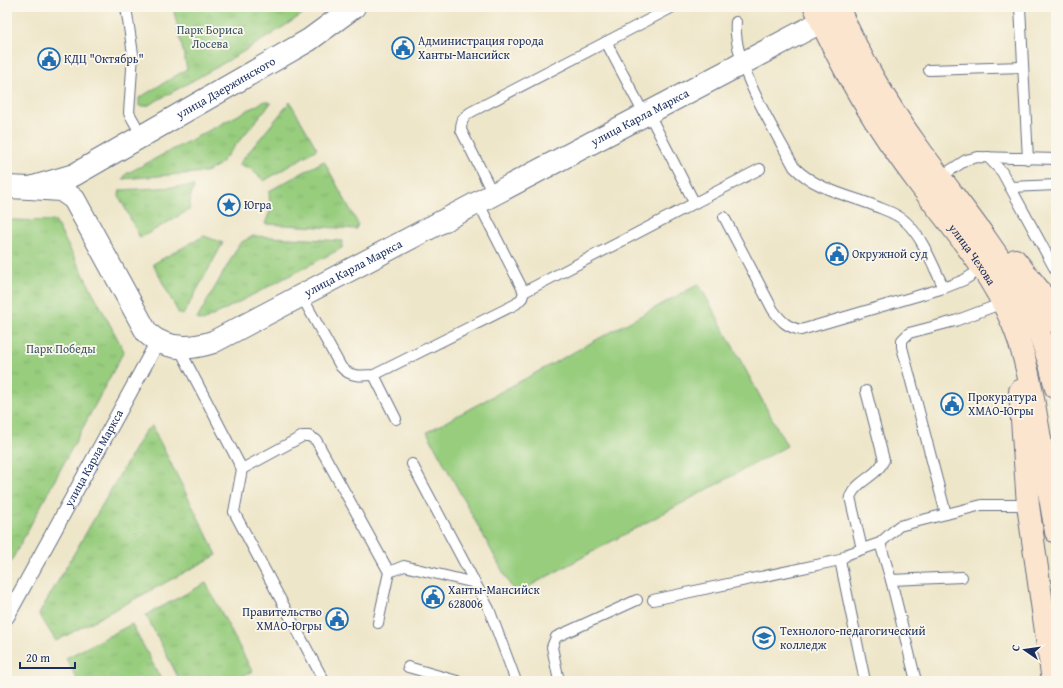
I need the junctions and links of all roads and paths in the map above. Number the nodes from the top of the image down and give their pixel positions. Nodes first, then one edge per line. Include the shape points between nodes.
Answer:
1 (126, 7) edge
2 (354, 7) edge
3 (673, 7) edge
4 (1020, 7) edge
5 (840, 10) edge
6 (818, 14) edge
7 (736, 22) dead end
8 (606, 42) junction
9 (741, 63) junction
10 (1022, 67) junction
11 (929, 70) dead end
12 (646, 113) junction
13 (142, 136) junction
14 (988, 158) junction
15 (1028, 159) junction
16 (1056, 159) edge
17 (95, 164) junction
18 (760, 169) dead end
19 (944, 183) junction
20 (1056, 185) edge
21 (7, 187) edge
22 (1010, 187) junction
23 (30, 188) junction
24 (7, 198) edge
25 (486, 198) junction
26 (694, 202) junction
27 (82, 213) junction
28 (724, 217) dead end
29 (1053, 259) edge
30 (983, 268) junction
31 (1056, 271) edge
32 (944, 288) junction
33 (524, 292) junction
34 (301, 295) junction
35 (1008, 313) junction
36 (1056, 322) edge
37 (158, 341) junction
38 (179, 348) junction
39 (374, 375) junction
40 (1056, 388) edge
41 (866, 391) dead end
42 (396, 419) dead end
43 (412, 464) dead end
44 (242, 469) junction
45 (1028, 505) junction
46 (946, 514) junction
47 (1056, 532) edge
48 (880, 543) junction
49 (862, 549) junction
50 (840, 560) junction
51 (389, 572) junction
52 (962, 577) dead end
53 (890, 580) junction
54 (475, 583) junction
55 (637, 600) dead end
56 (653, 600) dead end
57 (7, 616) edge
58 (378, 623) dead end
59 (408, 667) dead end
60 (324, 681) edge
61 (457, 681) edge
62 (516, 681) edge
63 (559, 681) edge
64 (865, 681) edge
65 (916, 681) edge
66 (1053, 681) edge

1 - 13 lane via 133,54 129,113
2 - 13 street, улица Дзержинского via 309,40
3 - 8 lane
4 - 10 lane
5 - 6 main road
5 - 19 main road, улица Чехова via 856,46 890,104
6 - 9 street, улица Карла Маркса
6 - 30 main road, улица Чехова via 838,57 877,124
7 - 9 lane via 735,34
8 - 12 lane
8 - 25 lane via 465,115 461,122 461,130
9 - 12 street, улица Карла Маркса
9 - 32 lane via 794,167 803,177 891,212 904,221 915,231
10 - 11 lane
10 - 15 lane
12 - 25 street, улица Карла Маркса
12 - 26 lane
13 - 17 street, улица Дзержинского
14 - 15 lane
14 - 19 lane via 966,160
14 - 22 lane via 998,166
15 - 16 lane
17 - 23 street, улица Дзержинского via 58,181
17 - 27 street, улица Дзержинского via 81,182
18 - 26 lane
19 - 36 main road via 1026,273 1039,290
19 - 40 main road, улица Чехова via 996,253 1025,300 1044,345
20 - 22 lane
21 - 23 street, улица Дзержинского
22 - 29 lane
23 - 27 street, улица Дзержинского via 52,188 66,192 74,199
24 - 27 street, улица Дзержинского via 62,201 76,207
25 - 33 lane
25 - 34 street, улица Карла Маркса
26 - 33 lane
27 - 37 street, улица Дзержинского via 141,325 146,333
28 - 32 lane via 773,310 781,322 790,328 801,330
29 - 31 lane
30 - 32 lane via 964,280
30 - 35 main road, улица Чехова
33 - 39 lane via 516,304
34 - 38 street, улица Карла Маркса via 213,342
34 - 39 lane via 345,371 358,376
35 - 45 main road via 1020,381
35 - 46 lane via 955,321 909,333 902,340
35 - 47 main road, улица Чехова via 1029,377
37 - 38 street, улица Карла Маркса
37 - 57 street, улица Карла Маркса
38 - 44 lane
39 - 42 lane
41 - 49 lane via 884,460 877,471 856,487 850,497
43 - 54 lane
44 - 51 lane via 303,436 313,438
44 - 60 lane via 234,512
45 - 46 lane via 988,504
45 - 66 main road
46 - 48 lane via 899,526
48 - 49 lane
48 - 53 lane
49 - 50 lane
50 - 56 lane
50 - 64 lane
51 - 54 lane via 404,566
51 - 58 lane
52 - 53 lane
53 - 65 lane
54 - 62 lane via 489,609
55 - 63 lane via 556,637 552,643 552,650
59 - 61 lane

